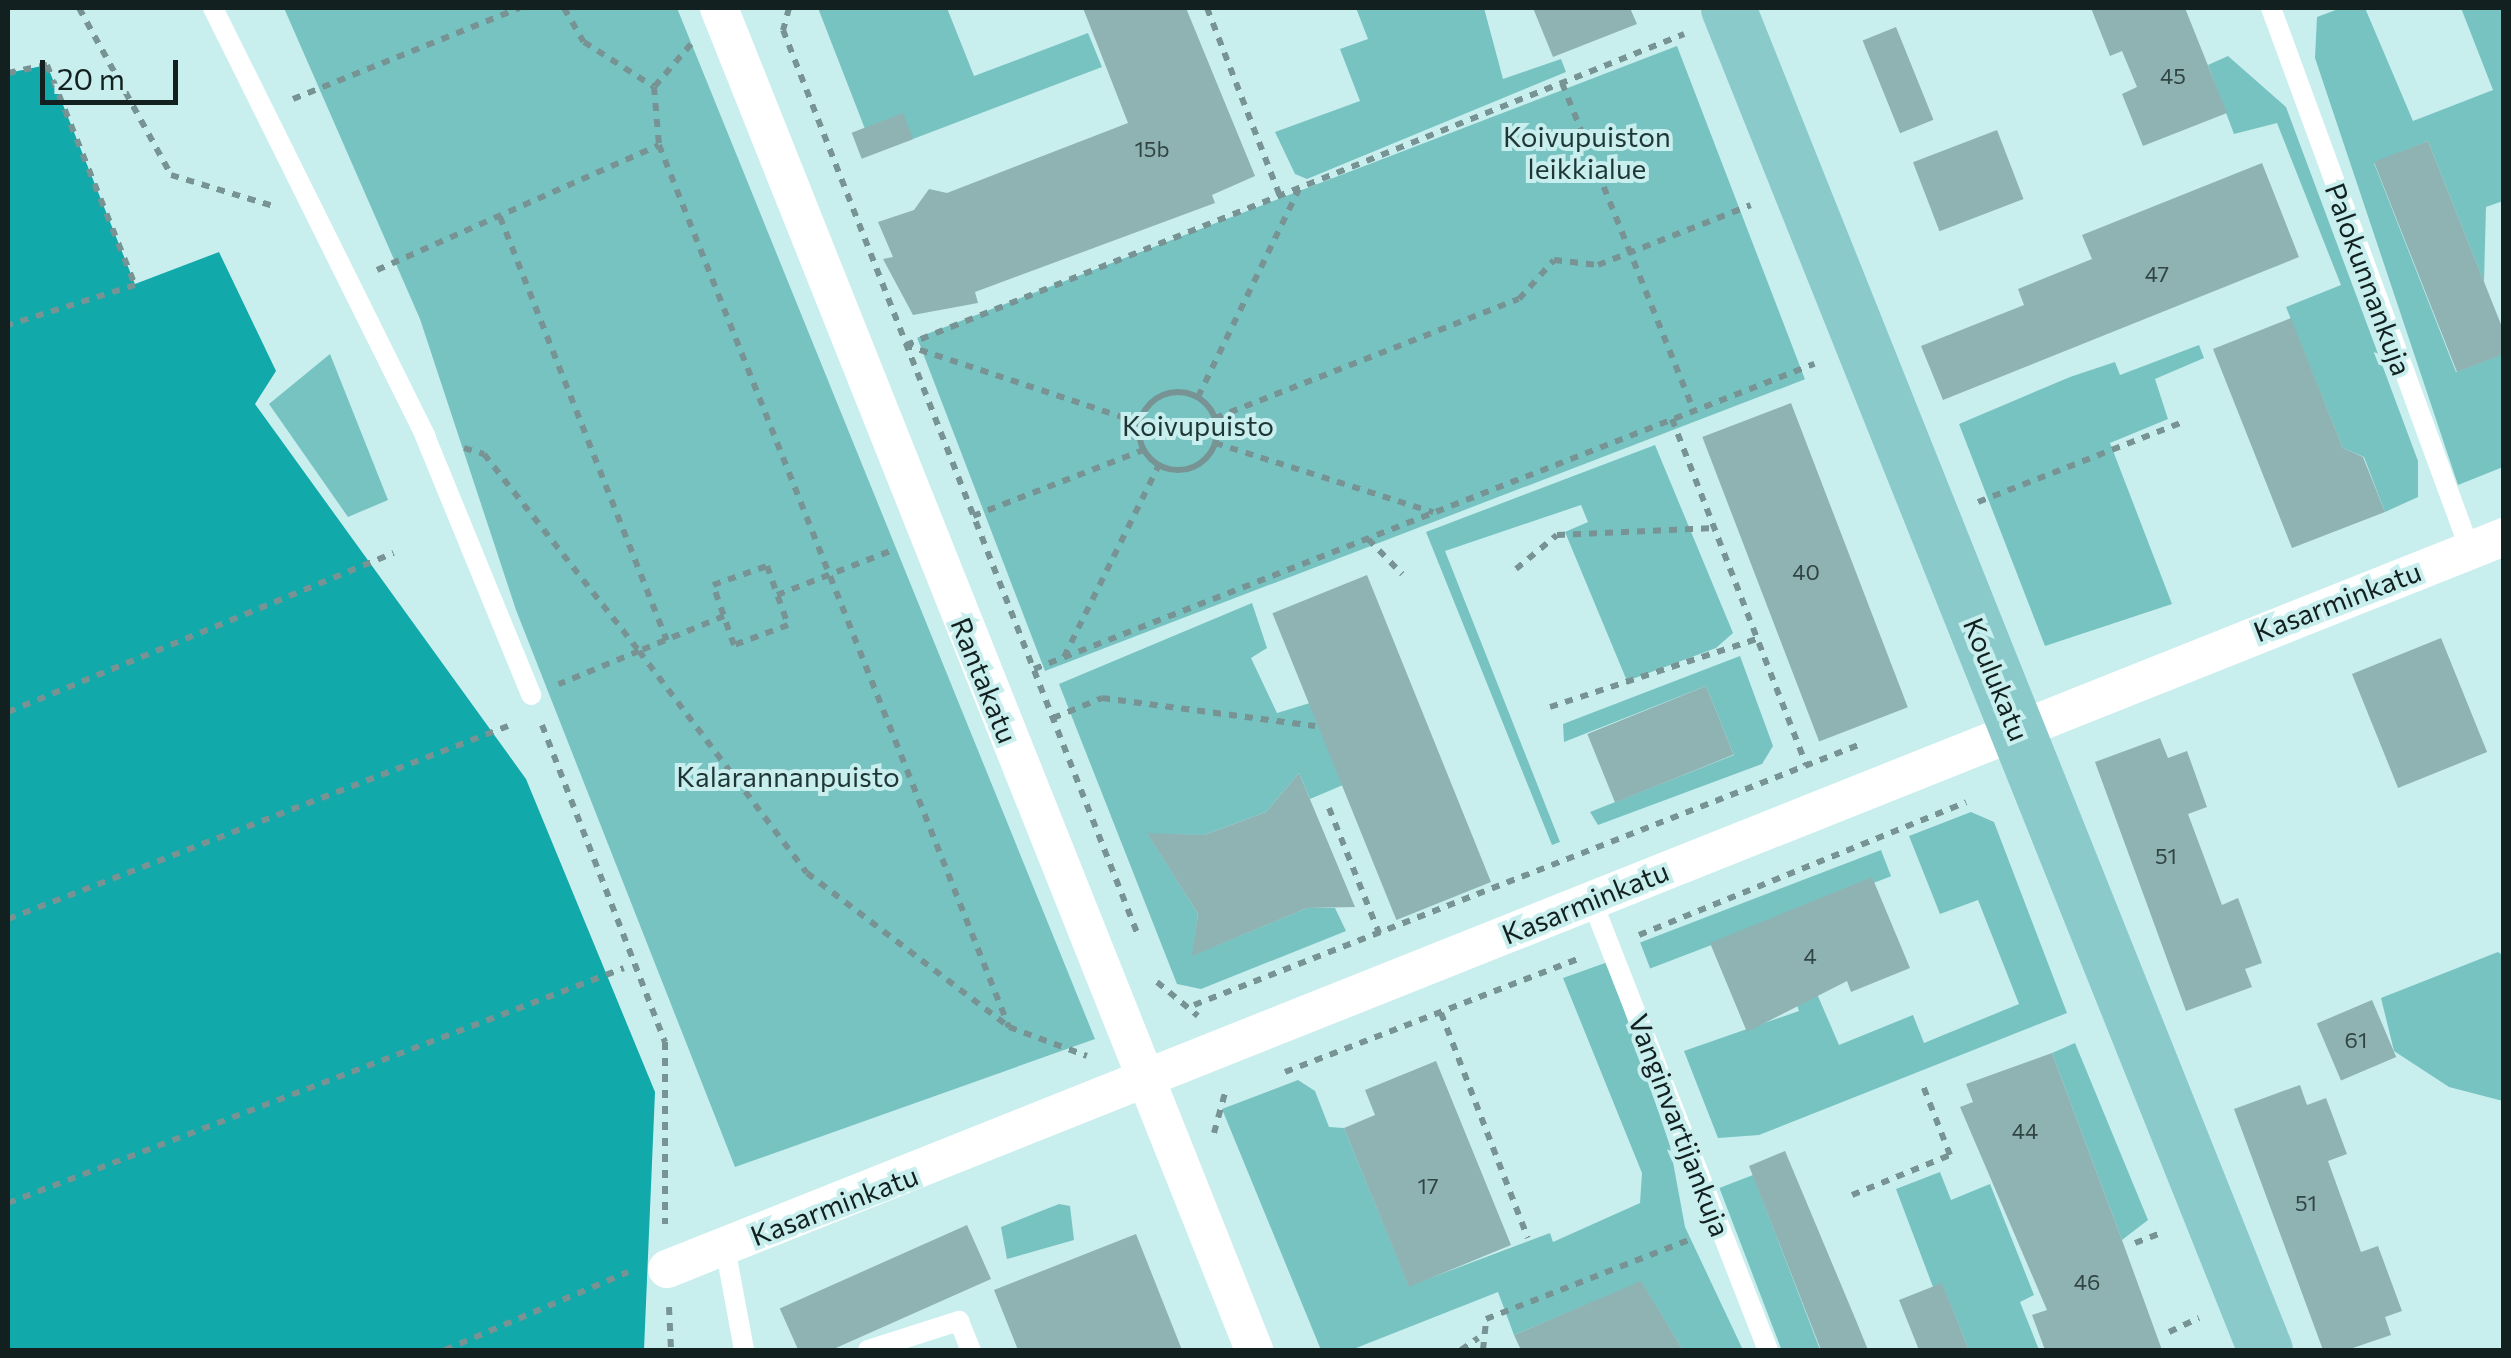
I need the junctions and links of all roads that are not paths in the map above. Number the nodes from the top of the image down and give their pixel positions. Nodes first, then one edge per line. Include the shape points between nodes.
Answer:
1 (212, 8) edge
2 (2270, 8) edge
3 (1706, 21) edge
4 (708, 22) edge
5 (2486, 543) edge
6 (530, 695) road end
7 (2016, 728) junction
8 (1592, 901) junction
9 (1148, 1084) junction
10 (724, 1247) junction
11 (667, 1263) road end
12 (744, 1350) edge
13 (868, 1350) edge
14 (971, 1350) edge
15 (1254, 1350) edge
16 (1768, 1350) edge
17 (2266, 1350) edge

1 - 6 lane via 425,436
2 - 5 lane, Palokunnankuja
3 - 7 main road, Koulukatu
4 - 9 street, Rantakatu
5 - 7 street, Kasarminkatu
7 - 8 street, Kasarminkatu
7 - 17 main road, Koulukatu
8 - 9 street, Kasarminkatu via 1212,1052
8 - 16 lane, Vanginvartijankuja
9 - 10 street, Kasarminkatu
9 - 15 street, Rantakatu
10 - 11 street, Kasarminkatu
10 - 12 lane
13 - 14 lane via 959,1321

